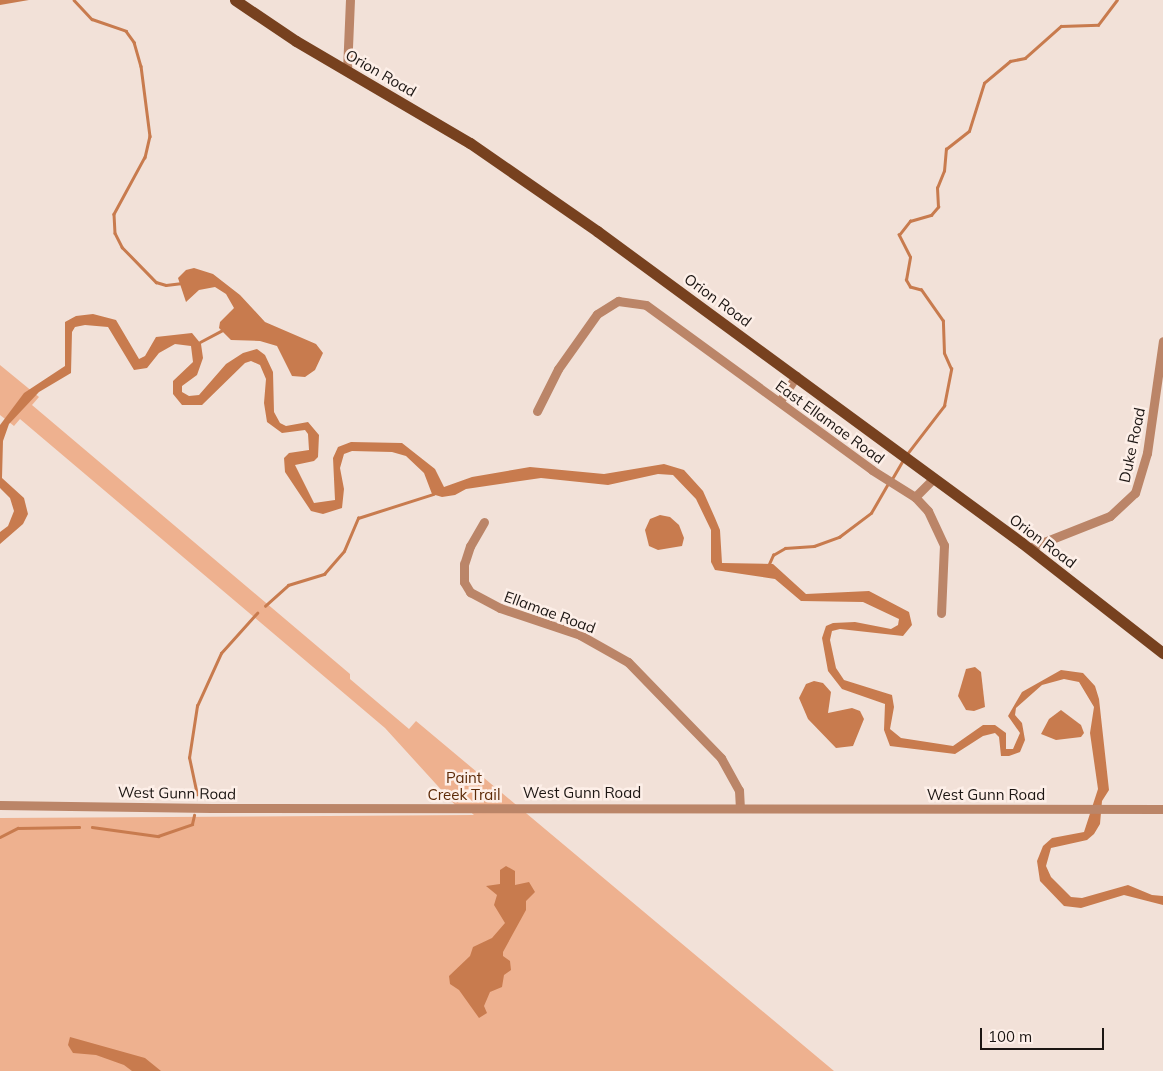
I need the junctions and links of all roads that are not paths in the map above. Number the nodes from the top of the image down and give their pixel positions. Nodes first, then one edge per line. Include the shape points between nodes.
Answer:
1 (235, 0) edge
2 (350, 0) edge
3 (347, 71) junction
4 (1163, 341) edge
5 (796, 376) junction
6 (780, 401) junction
7 (537, 411) dead end
8 (934, 478) junction
9 (915, 497) junction
10 (484, 522) dead end
11 (1029, 548) junction
12 (941, 613) dead end
13 (1163, 653) edge
14 (0, 805) edge
15 (740, 808) junction
16 (1163, 809) edge

1 - 3 main road, Orion Road
2 - 3 street
3 - 5 main road, Orion Road via 470,143
4 - 11 street, Duke Road via 1147,454 1136,493 1110,516
5 - 6 street
5 - 8 main road, Orion Road
6 - 7 street, East Ellamae Road via 646,305 626,302 608,304 597,314 558,369
6 - 9 street, East Ellamae Road via 878,475
8 - 9 street
8 - 11 main road, Orion Road
9 - 12 street, East Ellamae Road via 928,512 944,545
10 - 15 street, Ellamae Road via 464,564 464,582 470,592 500,608 580,635 628,662 721,758 738,790
11 - 13 main road, Orion Road
14 - 15 street, West Gunn Road
15 - 16 street, West Gunn Road

